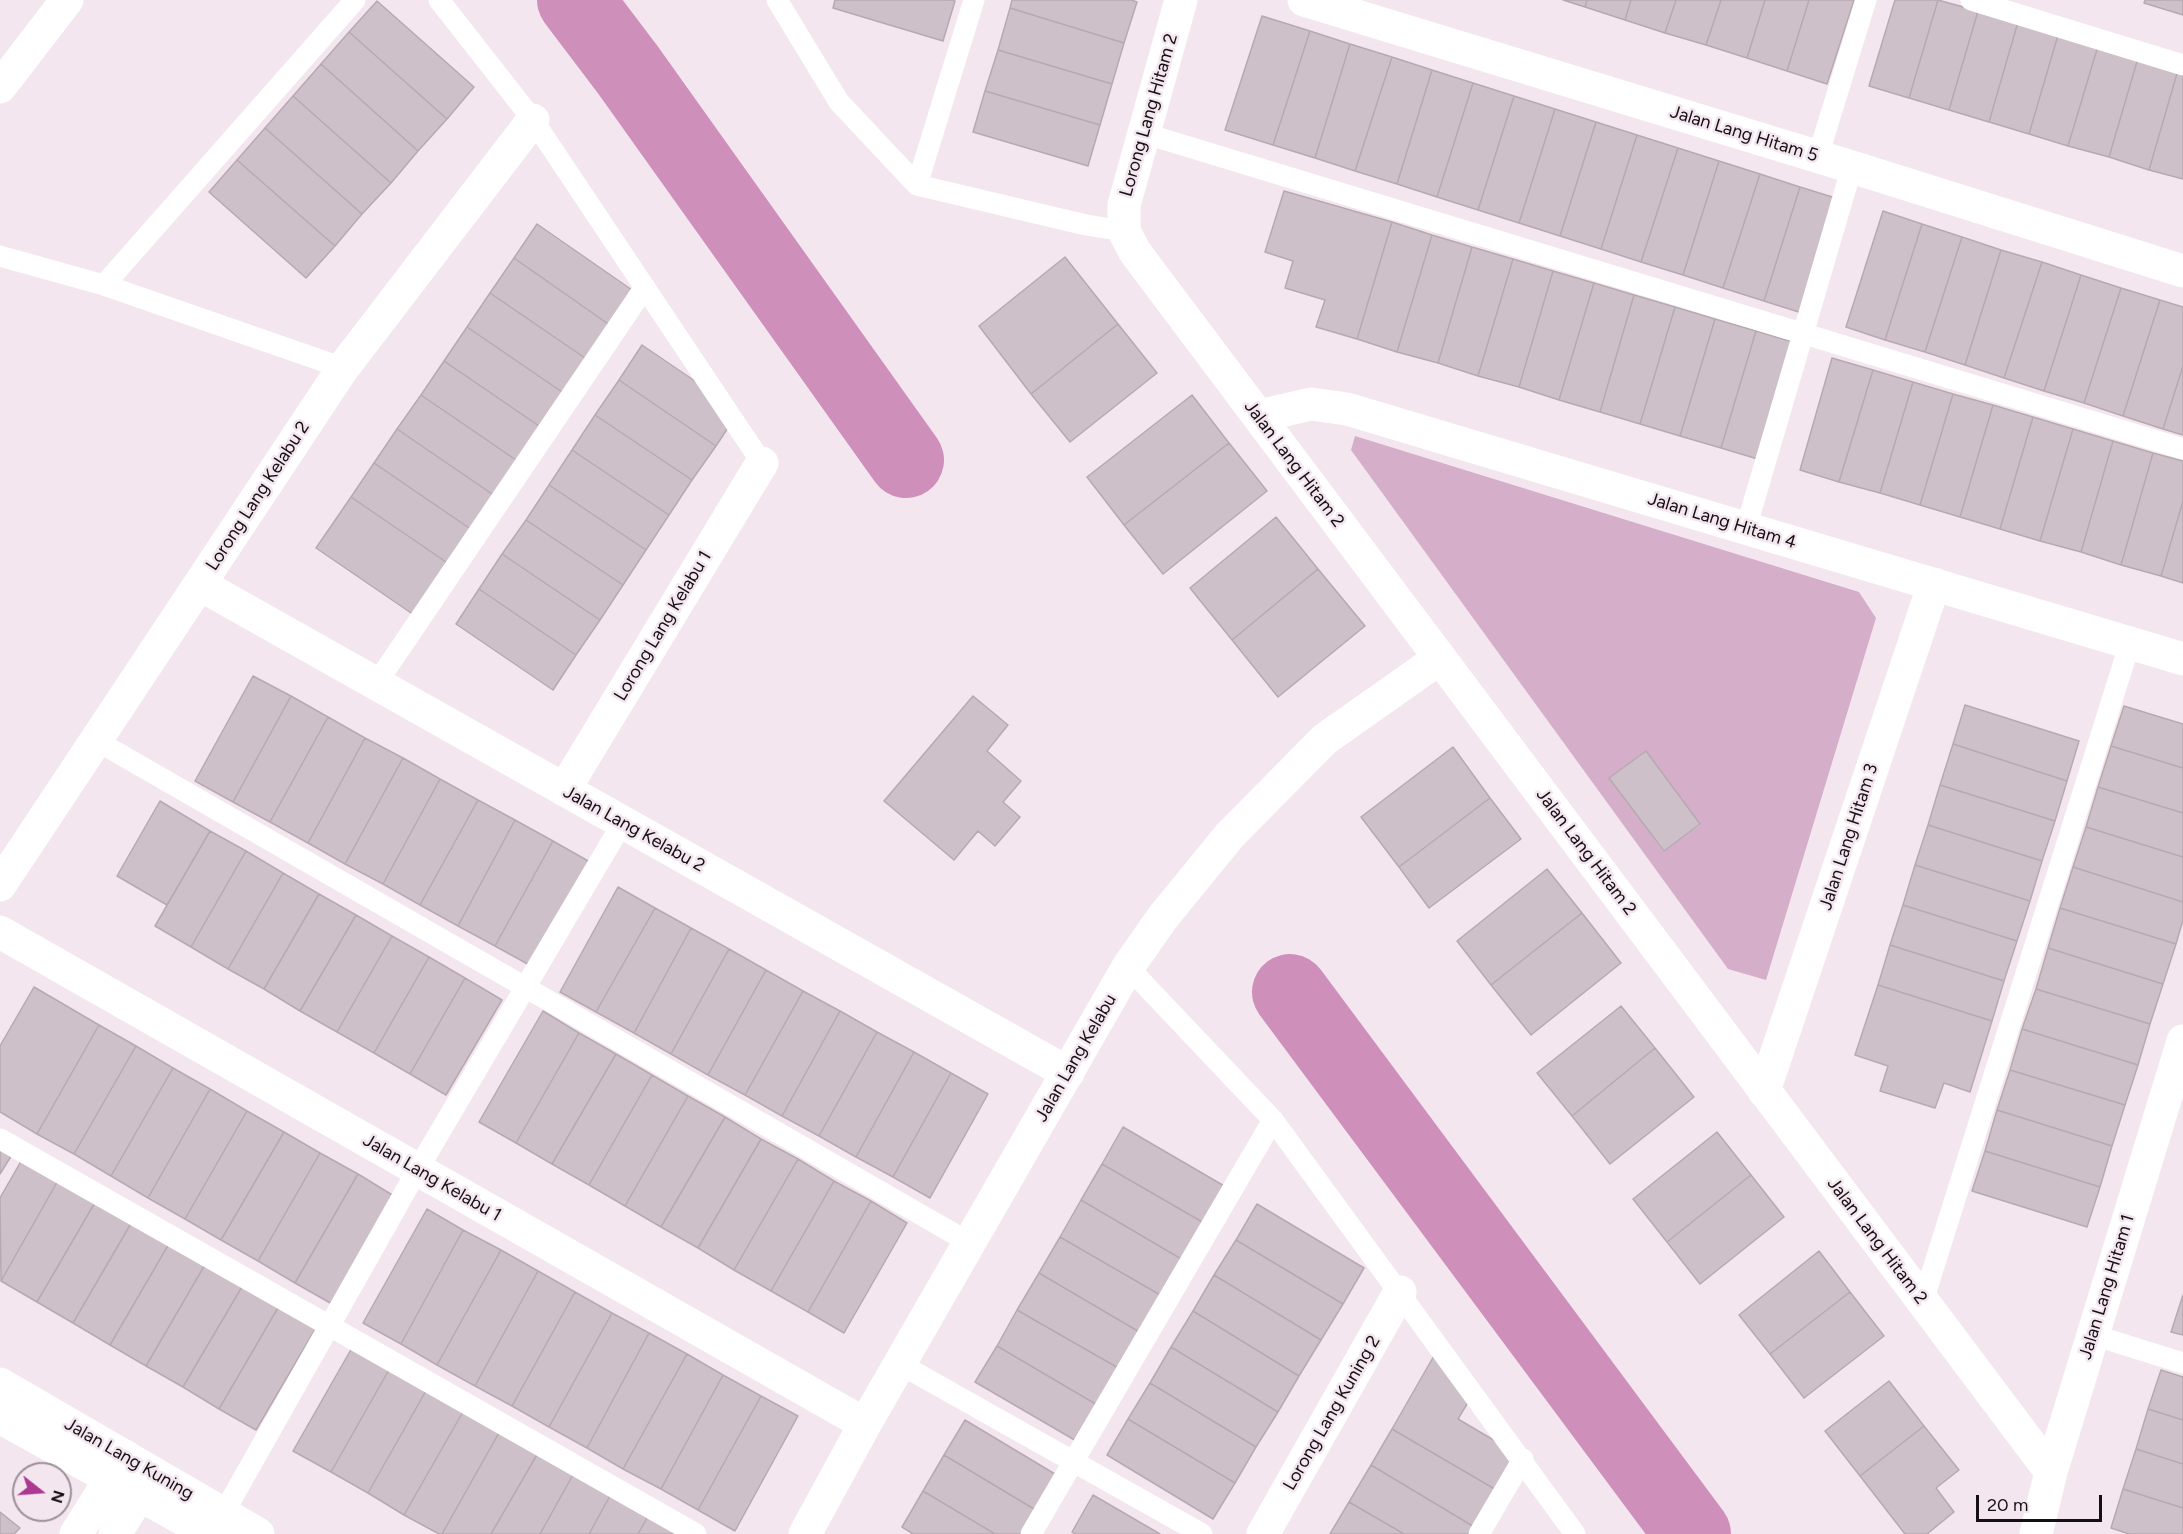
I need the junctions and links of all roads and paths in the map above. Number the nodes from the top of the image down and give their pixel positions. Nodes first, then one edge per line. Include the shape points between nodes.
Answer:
1 (67, 0) edge
2 (356, 0) edge
3 (439, 0) edge
4 (777, 0) edge
5 (974, 0) edge
6 (1181, 0) edge
7 (1304, 0) edge
8 (1866, 0) edge
9 (1971, 0) edge
10 (2183, 65) edge
11 (0, 87) edge
12 (533, 120) junction
13 (1143, 133) junction
14 (1818, 156) junction
15 (1852, 167) junction
16 (917, 185) junction
17 (1124, 231) junction
18 (0, 256) edge
19 (2183, 271) edge
20 (104, 285) junction
21 (645, 287) junction
22 (1803, 333) junction
23 (343, 368) junction
24 (1259, 416) junction
25 (2183, 449) edge
26 (762, 463) joint
27 (1746, 528) junction
28 (1934, 584) junction
29 (201, 585) junction
30 (2130, 642) junction
31 (1440, 658) junction
32 (2183, 658) edge
33 (376, 684) junction
34 (97, 741) junction
35 (564, 790) junction
36 (623, 822) junction
37 (0, 885) edge
38 (0, 932) edge
39 (1128, 967) junction
40 (526, 987) junction
41 (2183, 1041) edge
42 (1068, 1073) junction
43 (1764, 1091) junction
44 (1273, 1120) junction
45 (0, 1139) edge
46 (418, 1169) junction
47 (970, 1243) junction
48 (1400, 1292) junction
49 (1923, 1301) junction
50 (330, 1326) junction
51 (2093, 1335) junction
52 (2183, 1362) edge
53 (900, 1364) junction
54 (0, 1384) edge
55 (0, 1417) edge
56 (865, 1424) junction
57 (1523, 1460) junction
58 (1074, 1462) junction
59 (117, 1467) junction
60 (2051, 1472) junction
61 (146, 1484) junction
62 (215, 1527) edge
63 (75, 1534) edge
64 (115, 1534) edge
65 (258, 1534) edge
66 (696, 1534) edge
67 (805, 1534) edge
68 (1032, 1534) edge
69 (1202, 1534) edge
70 (1263, 1534) edge
71 (1479, 1534) edge
72 (1575, 1534) edge
73 (2036, 1534) edge

1 - 11 street
2 - 20 lane
3 - 12 lane
4 - 16 lane via 839,102
5 - 16 lane
6 - 13 street, Lorong Lang Hitam 2
7 - 14 street, Jalan Lang Hitam 5
8 - 14 lane
9 - 10 lane
12 - 21 lane
12 - 23 street, Lorong Lang Kelabu 2
13 - 17 street, Lorong Lang Hitam 2 via 1124,205
13 - 22 lane
14 - 15 street, Jalan Lang Hitam 5
15 - 19 street, Jalan Lang Hitam 5
15 - 22 lane
16 - 17 lane
17 - 24 street, Jalan Lang Hitam 2 via 1135,252
18 - 20 lane
20 - 23 lane
21 - 26 lane
21 - 33 lane
22 - 25 lane
22 - 27 lane
23 - 29 street, Lorong Lang Kelabu 2
24 - 27 street, Jalan Lang Hitam 4 via 1311,404 1347,409
24 - 31 street, Jalan Lang Hitam 2
26 - 35 street, Lorong Lang Kelabu 1
27 - 28 street, Jalan Lang Hitam 4
28 - 30 street, Jalan Lang Hitam 4
28 - 43 street, Jalan Lang Hitam 3
29 - 33 street, Jalan Lang Kelabu 2
29 - 34 street, Lorong Lang Kelabu 2
30 - 32 street, Jalan Lang Hitam 4
30 - 49 lane
31 - 39 street, Jalan Lang Kelabu via 1325,739 1230,835
31 - 43 street, Jalan Lang Hitam 2
33 - 35 street, Jalan Lang Kelabu 2
34 - 37 street, Lorong Lang Kelabu 2
34 - 40 lane
35 - 36 street, Jalan Lang Kelabu 2
36 - 40 lane
36 - 42 street, Jalan Lang Kelabu 2
38 - 46 street, Jalan Lang Kelabu 1
39 - 42 street, Jalan Lang Kelabu
39 - 44 lane
40 - 46 lane
40 - 47 lane
41 - 51 street, Jalan Lang Hitam 1
42 - 47 street, Jalan Lang Kelabu
43 - 49 street, Jalan Lang Hitam 2
44 - 48 lane
44 - 58 lane
45 - 50 lane
46 - 50 lane
46 - 56 street, Jalan Lang Kelabu 1
47 - 53 street, Jalan Lang Kelabu
48 - 57 lane
48 - 70 street, Lorong Lang Kuning 2
49 - 60 street, Jalan Lang Hitam 2
50 - 62 lane
50 - 66 lane
51 - 52 lane
51 - 60 street, Jalan Lang Hitam 1
53 - 56 street, Jalan Lang Kelabu
53 - 58 lane
54 - 59 street, Jalan Lang Kuning
55 - 59 street, Jalan Lang Kuning
56 - 67 street, Jalan Lang Kelabu
57 - 71 lane
57 - 72 lane
58 - 68 lane
58 - 69 lane
59 - 61 street, Jalan Lang Kuning
59 - 63 street
60 - 73 street, Jalan Lang Hitam 1
61 - 62 street, Jalan Lang Kuning
61 - 64 street
62 - 65 street, Jalan Lang Kuning

